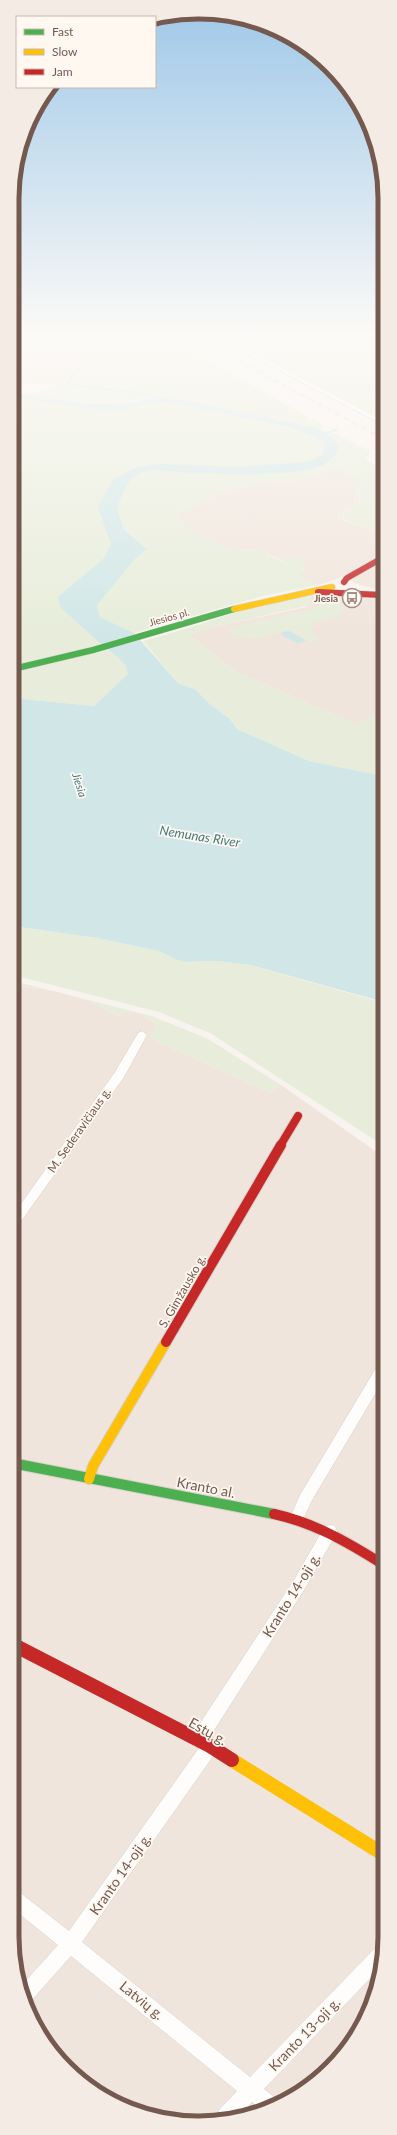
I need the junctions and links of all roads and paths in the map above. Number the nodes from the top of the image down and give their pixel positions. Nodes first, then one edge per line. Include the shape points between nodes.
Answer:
1 (378, 560) edge
2 (347, 585) junction
3 (307, 591) junction
4 (378, 594) edge
5 (378, 595) edge
6 (19, 667) edge
7 (142, 1034) dead end
8 (298, 1116) dead end
9 (19, 1216) edge
10 (378, 1377) edge
11 (19, 1464) edge
12 (89, 1479) junction
13 (297, 1518) junction
14 (330, 1531) junction
15 (378, 1561) edge
16 (19, 1648) edge
17 (204, 1743) junction
18 (378, 1850) edge
19 (19, 1902) edge
20 (72, 1943) junction
21 (376, 1959) edge
22 (28, 1991) edge
23 (252, 2088) junction
24 (267, 2102) edge
25 (229, 2113) edge

1 - 2 street via 347,578
2 - 3 street, Jiesios pl. via 333,583 332,587
2 - 4 street
3 - 5 street
3 - 6 street, Jiesios pl. via 255,602 148,634
7 - 9 street, M. Sederavičiaus g. via 120,1074
8 - 12 street, S. Gimžausko g. via 93,1466
10 - 13 street via 305,1499
11 - 12 street, Kranto al.
12 - 13 street, Kranto al.
13 - 14 street, Kranto al.
14 - 15 street, Kranto al.
14 - 17 street, Kranto 14-oji g.
16 - 17 street, Estų g.
17 - 18 street, Estų g.
17 - 20 street, Kranto 14-oji g.
19 - 20 street, Latvių g.
20 - 22 street, Kranto 14-oji g.
20 - 23 street, Latvių g.
21 - 23 street, Kranto 13-oji g.
23 - 24 street, Latvių g.
23 - 25 street, Kranto 13-oji g.

